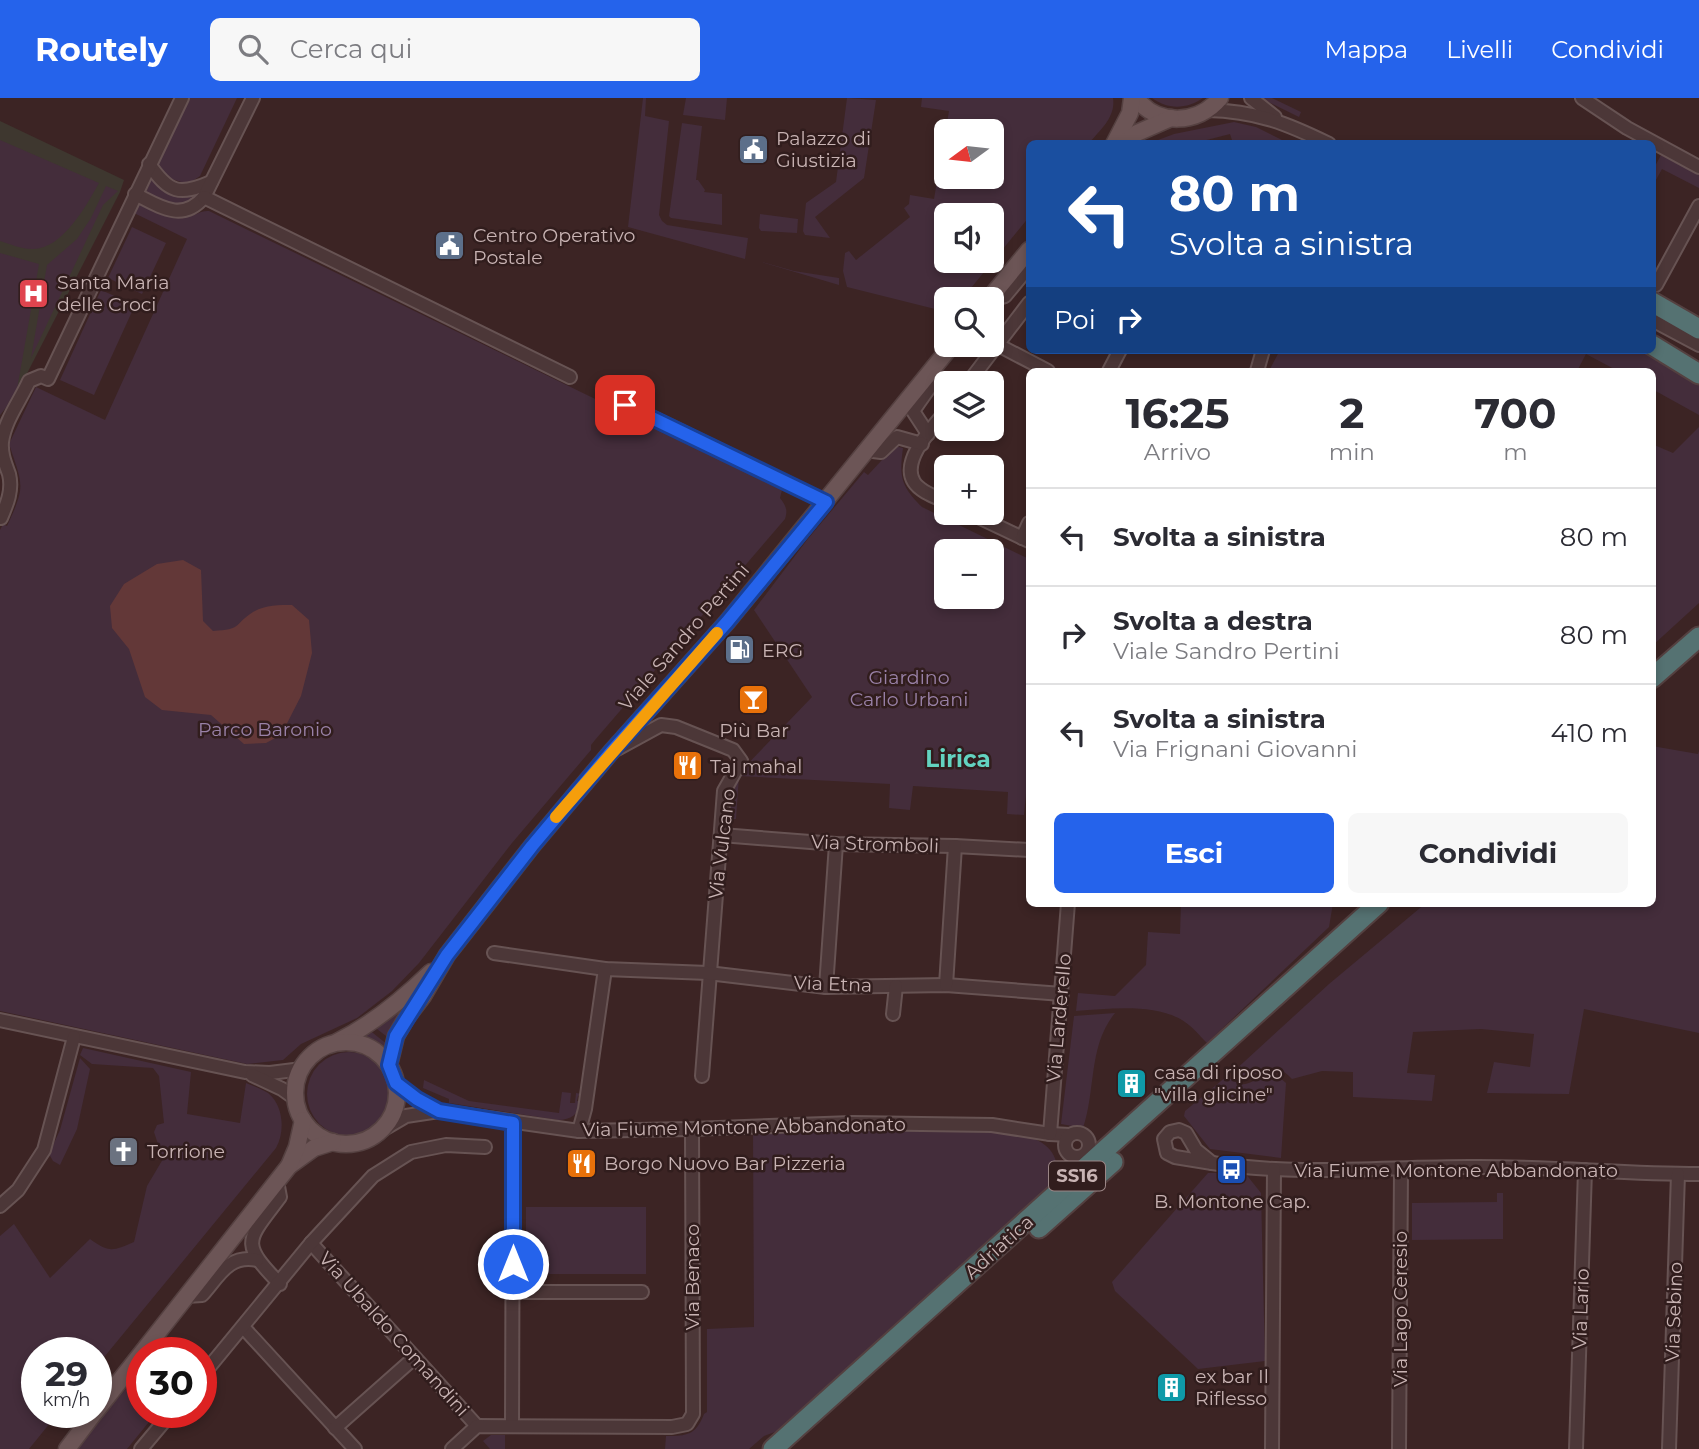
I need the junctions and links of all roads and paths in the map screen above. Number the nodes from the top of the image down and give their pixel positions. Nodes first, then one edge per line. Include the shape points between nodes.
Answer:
1 (182, 98) edge
2 (253, 98) edge
3 (1134, 98) edge
4 (1220, 98) edge
5 (1251, 98) edge
6 (1583, 98) edge
7 (1207, 110) junction
8 (1171, 118) junction
9 (1278, 120) junction
10 (1116, 140) edge
11 (1129, 140) edge
12 (1320, 140) edge
13 (1649, 140) edge
14 (1656, 144) edge
15 (149, 164) junction
16 (1699, 167) edge
17 (211, 181) junction
18 (135, 194) junction
19 (204, 197) junction
20 (1699, 206) edge
21 (1026, 254) edge
22 (1026, 271) edge
23 (1656, 285) edge
24 (1001, 287) edge
25 (1004, 296) edge
26 (1656, 304) edge
27 (1026, 307) edge
28 (1656, 322) edge
29 (1699, 329) edge
30 (1004, 337) edge
31 (1699, 345) edge
32 (1656, 347) edge
33 (1004, 348) edge
34 (942, 357) edge
35 (989, 357) edge
36 (1042, 368) edge
37 (931, 370) junction
38 (977, 371) edge
39 (1699, 374) edge
40 (570, 377) dead end
41 (604, 394) dead end
42 (934, 427) edge
43 (925, 439) junction
44 (865, 450) junction
45 (934, 494) edge
46 (826, 502) junction
47 (1, 517) edge
48 (995, 525) edge
49 (1026, 540) edge
50 (1699, 620) edge
51 (1699, 636) edge
52 (1656, 658) edge
53 (1656, 674) edge
54 (611, 752) junction
55 (721, 835) junction
56 (836, 844) junction
57 (955, 846) junction
58 (1026, 850) edge
59 (1068, 907) edge
60 (1375, 907) edge
61 (1391, 907) edge
62 (494, 953) dead end
63 (447, 955) junction
64 (605, 969) junction
65 (708, 973) junction
66 (946, 985) junction
67 (896, 986) junction
68 (826, 987) junction
69 (1062, 994) junction
70 (893, 1014) dead end
71 (0, 1020) edge
72 (75, 1037) junction
73 (335, 1043) junction
74 (389, 1065) junction
75 (302, 1069) junction
76 (245, 1072) junction
77 (702, 1076) dead end
78 (396, 1083) junction
79 (296, 1099) junction
80 (439, 1111) junction
81 (303, 1120) junction
82 (513, 1123) junction
83 (692, 1129) junction
84 (382, 1130) junction
85 (579, 1131) junction
86 (1050, 1134) junction
87 (1070, 1135) junction
88 (333, 1142) junction
89 (485, 1147) dead end
90 (1066, 1149) junction
91 (1212, 1163) dead end
92 (289, 1166) junction
93 (1274, 1169) junction
94 (1401, 1170) junction
95 (1585, 1170) junction
96 (1678, 1174) junction
97 (1699, 1174) edge
98 (278, 1181) junction
99 (0, 1206) edge
100 (311, 1243) junction
101 (257, 1260) junction
102 (280, 1284) junction
103 (513, 1292) junction
104 (642, 1292) dead end
105 (186, 1296) junction
106 (243, 1327) junction
107 (217, 1358) edge
108 (414, 1358) junction
109 (112, 1391) edge
110 (477, 1426) junction
111 (512, 1426) junction
112 (83, 1428) edge
113 (159, 1428) edge
114 (335, 1428) junction
115 (67, 1449) edge
116 (141, 1449) edge
117 (355, 1449) edge
118 (452, 1449) edge
119 (773, 1449) edge
120 (794, 1449) edge
121 (1272, 1449) edge
122 (1399, 1449) edge
123 (1576, 1449) edge
124 (1669, 1449) edge

1 - 15 street
2 - 17 street
3 - 8 main road
3 - 10 main road
4 - 7 main road
5 - 9 street
6 - 13 street
7 - 8 main road via 1193,117
7 - 9 street
8 - 11 main road
9 - 12 street
14 - 16 street
15 - 17 street via 167,187 177,191
15 - 18 street
17 - 19 street
18 - 19 street via 174,211 195,207
18 - 47 street via 48,379 41,376 29,381 5,428 2,444 10,487
19 - 40 street
20 - 23 street
21 - 24 main road
22 - 25 street
26 - 29 highway
27 - 30 street
28 - 31 street
32 - 39 highway
33 - 36 street
34 - 37 main road, Viale Sandro Pertini
35 - 38 street
37 - 43 street via 932,384 913,411
37 - 44 main road, Viale Sandro Pertini
41 - 46 street
42 - 43 street
43 - 44 street via 900,436 881,452
43 - 45 street via 911,460 910,472 915,483
44 - 46 main road, Viale Sandro Pertini
46 - 54 main road, Viale Sandro Pertini
48 - 49 street
50 - 52 highway
51 - 53 highway
54 - 55 street, Via Vulcano via 661,725 733,750 741,761 724,791
54 - 63 main road, Viale Sandro Pertini
55 - 56 street, Via Stromboli
55 - 65 street, Via Vulcano
56 - 57 street, Via Stromboli
56 - 68 street
57 - 58 street, Via Stromboli
57 - 66 street
59 - 69 street, Via Larderello
60 - 119 highway, Adriatica / SS16
61 - 120 highway, Adriatica / SS16
62 - 64 street, Via Etna
63 - 73 main road, Viale Sandro Pertini via 368,1026
63 - 74 main road, Viale Sandro Pertini via 396,1036
64 - 65 street, Via Etna
64 - 85 street
65 - 68 street, Via Etna
65 - 77 street, Via Vulcano
66 - 67 street, Via Etna
66 - 69 street, Via Etna
67 - 68 street, Via Etna
67 - 70 street
69 - 86 street, Via Larderello
71 - 72 street
72 - 76 street
72 - 99 street via 44,1150 18,1191
73 - 74 main road via 365,1046
73 - 75 main road via 310,1057
74 - 78 main road
75 - 76 street
75 - 79 main road
76 - 79 street
78 - 80 street, Via Fiume Montone Abbandonato
78 - 84 main road via 397,1100
79 - 81 main road
80 - 82 street, Via Fiume Montone Abbandonato
80 - 84 street, Via Fiume Montone Abbandonato via 406,1116
81 - 88 main road
81 - 92 main road
82 - 85 street, Via Fiume Montone Abbandonato
82 - 103 street
83 - 85 street, Via Fiume Montone Abbandonato
83 - 86 street, Via Fiume Montone Abbandonato via 852,1123 992,1125
83 - 111 street, Via Benaco via 693,1414 687,1424
84 - 88 main road via 359,1142
86 - 87 street, Via Fiume Montone Abbandonato
86 - 90 street
87 - 90 street
87 - 90 street via 1085,1135 1089,1150 1079,1157
88 - 92 main road via 314,1148
89 - 100 street via 446,1145 411,1152 373,1176
91 - 93 street, Via Fiume Montone Abbandonato
92 - 98 main road
93 - 94 street, Via Fiume Montone Abbandonato
93 - 121 street
94 - 95 street, Via Fiume Montone Abbandonato
94 - 122 street, Via Lago Ceresio
95 - 96 street, Via Fiume Montone Abbandonato
95 - 123 street, Via Lario
96 - 97 street, Via Fiume Montone Abbandonato
96 - 124 street, Via Sebino
98 - 101 street via 280,1197 254,1232
98 - 105 main road
100 - 102 street
100 - 108 street, Via Ubaldo Comandini
101 - 102 street
101 - 105 street via 233,1261 202,1295
102 - 106 street
103 - 104 street
103 - 111 street
105 - 109 main road
106 - 107 street
106 - 114 street
108 - 110 street, Via Ubaldo Comandini
108 - 114 street
110 - 111 street
110 - 118 street
112 - 115 main road
113 - 116 street
114 - 117 street

